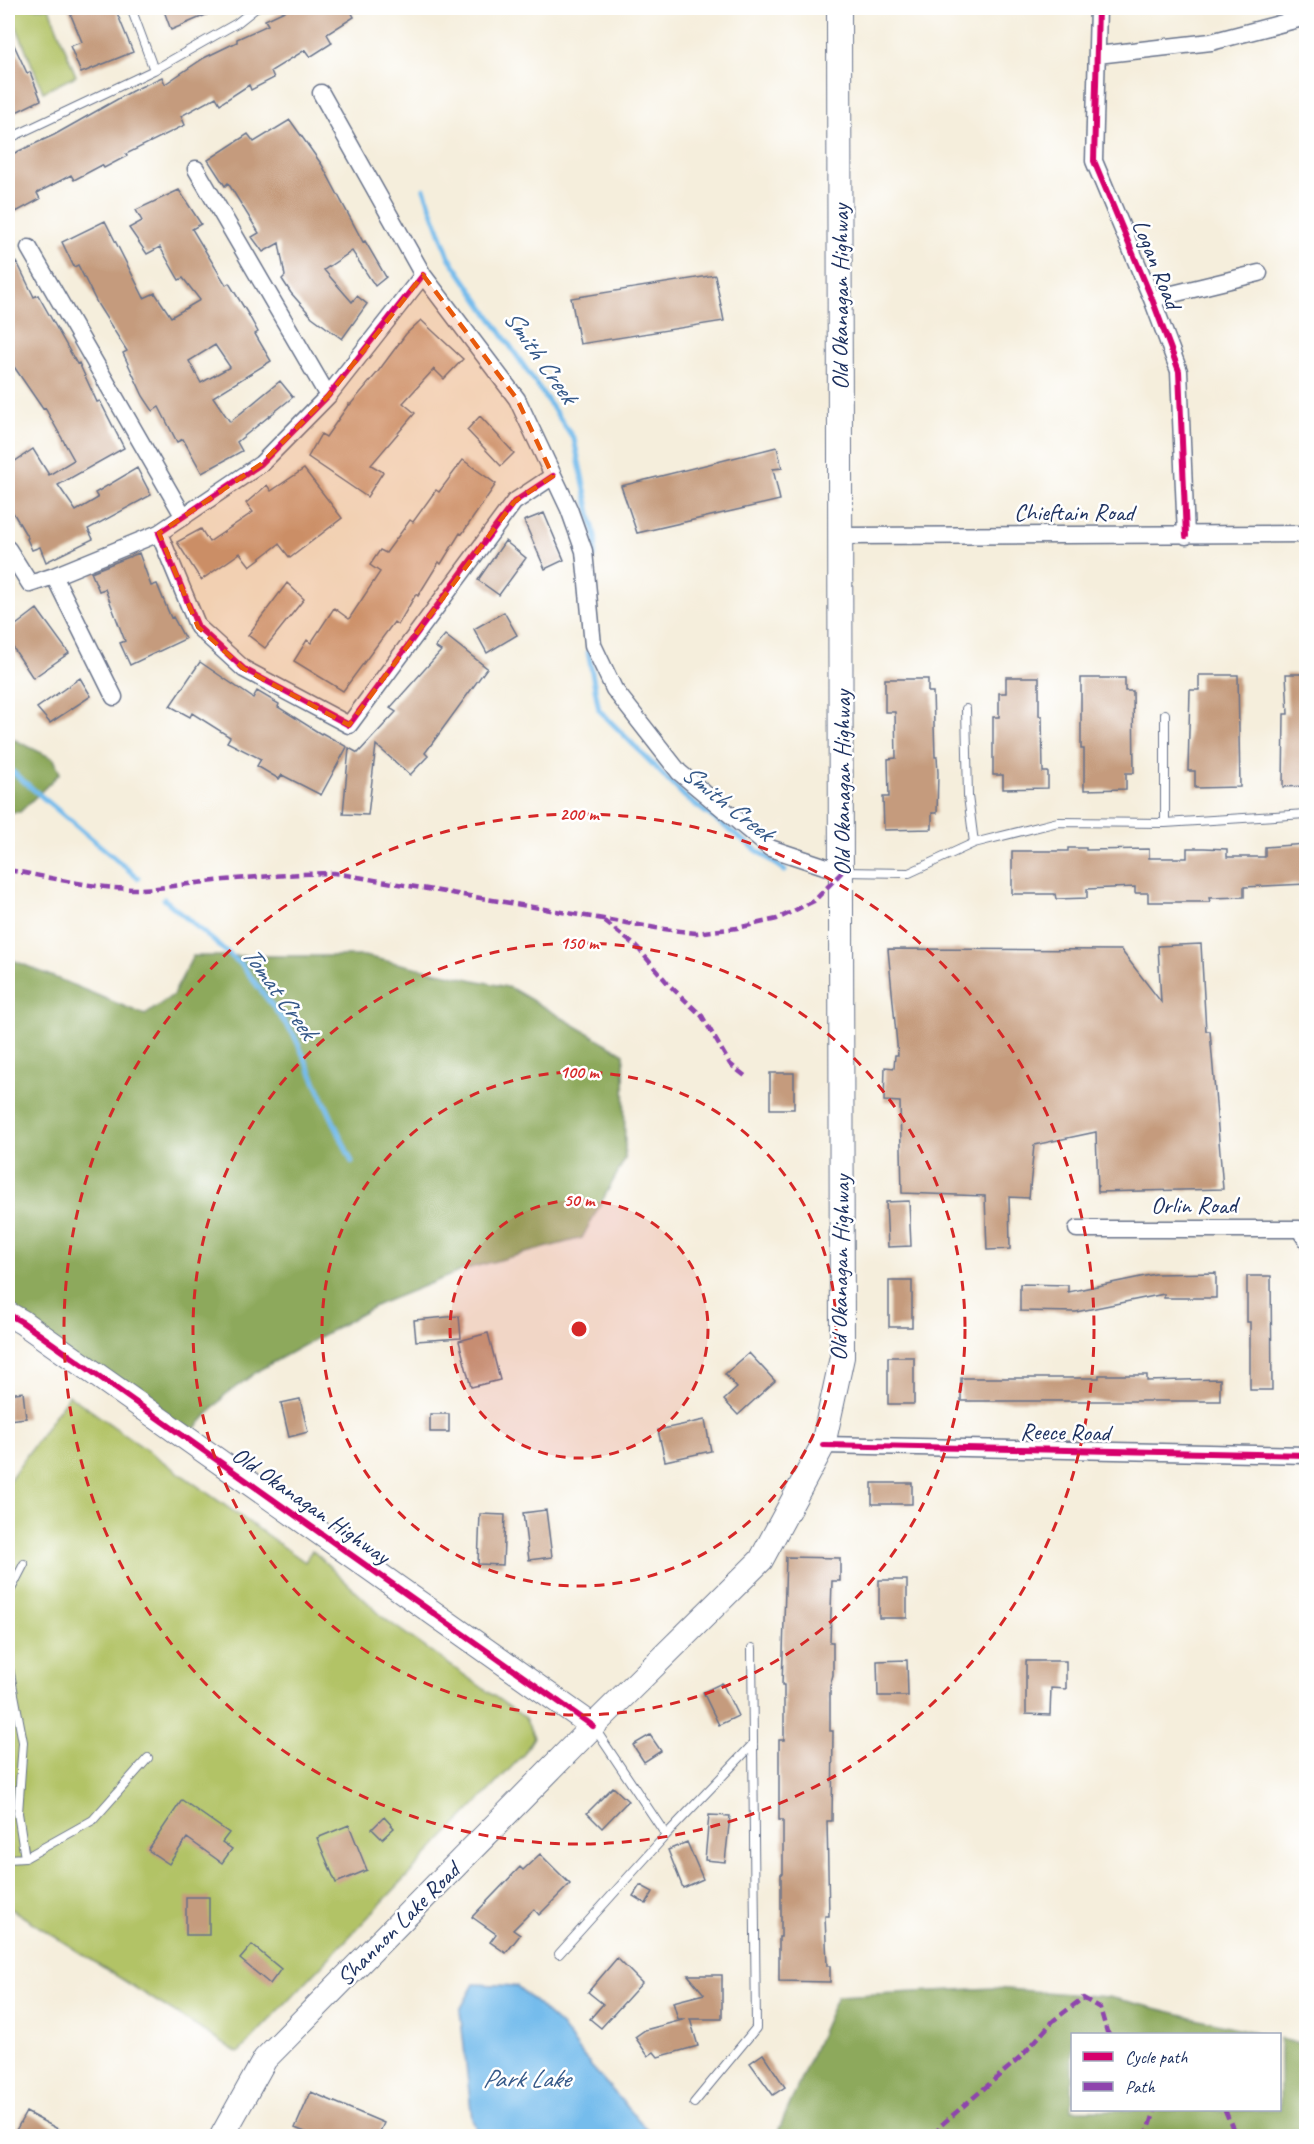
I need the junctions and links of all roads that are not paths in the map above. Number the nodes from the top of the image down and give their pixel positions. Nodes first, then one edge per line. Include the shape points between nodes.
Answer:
1 (131, 8) edge
2 (256, 8) edge
3 (839, 8) edge
4 (1098, 8) edge
5 (1306, 17) edge
6 (1097, 55) junction
7 (154, 70) junction
8 (321, 93) dead end
9 (8, 139) edge
10 (196, 169) dead end
11 (29, 248) dead end
12 (1259, 273) dead end
13 (423, 275) junction
14 (1152, 299) junction
15 (328, 396) junction
16 (553, 476) junction
17 (184, 517) junction
18 (159, 533) junction
19 (1306, 534) edge
20 (841, 536) junction
21 (1186, 536) junction
22 (8, 549) edge
23 (54, 576) junction
24 (114, 697) dead end
25 (966, 709) dead end
26 (1165, 714) dead end
27 (1306, 814) edge
28 (1165, 823) junction
29 (974, 843) junction
30 (842, 872) junction
31 (1077, 1229) dead end
32 (1306, 1239) edge
33 (8, 1314) edge
34 (823, 1445) junction
35 (1306, 1455) edge
36 (24, 1564) dead end
37 (8, 1595) edge
38 (752, 1648) dead end
39 (8, 1663) edge
40 (593, 1726) junction
41 (753, 1744) junction
42 (148, 1758) dead end
43 (666, 1835) junction
44 (25, 1858) junction
45 (8, 1859) edge
46 (559, 1954) dead end
47 (694, 2103) dead end
48 (222, 2136) edge

1 - 7 lane
2 - 7 lane
3 - 20 main road, Old Okanagan Highway
4 - 6 street, Logan Road
5 - 6 street via 1211,42
6 - 14 street, Logan Road via 1094,161
7 - 9 lane
8 - 13 street
10 - 15 street
11 - 17 street
12 - 14 street
13 - 15 street
13 - 16 street via 517,399
14 - 21 street, Logan Road via 1179,371
15 - 17 street via 261,464
16 - 18 street via 514,502 349,725 244,669 198,627
16 - 30 street via 584,551 593,645 614,689 679,772 770,848
17 - 18 street
18 - 23 street
19 - 21 street, Chieftain Road
20 - 21 street, Chieftain Road
20 - 30 main road, Old Okanagan Highway
22 - 23 street via 30,584
23 - 24 street
25 - 29 lane via 968,796
26 - 28 lane
27 - 28 lane
28 - 29 lane via 1058,822
29 - 30 lane via 909,873
30 - 34 main road, Old Okanagan Highway via 842,1358
31 - 32 street, Orlin Road via 1299,1229
33 - 40 main road, Old Okanagan Highway
34 - 35 street, Reece Road
34 - 40 main road, Old Okanagan Highway via 761,1560
36 - 37 lane
38 - 41 lane
39 - 44 lane via 23,1742 18,1814
40 - 43 lane
40 - 48 main road, Shannon Lake Road via 265,2059
41 - 43 lane
41 - 47 lane via 756,2028
42 - 44 lane via 93,1820
43 - 46 lane
44 - 45 lane

